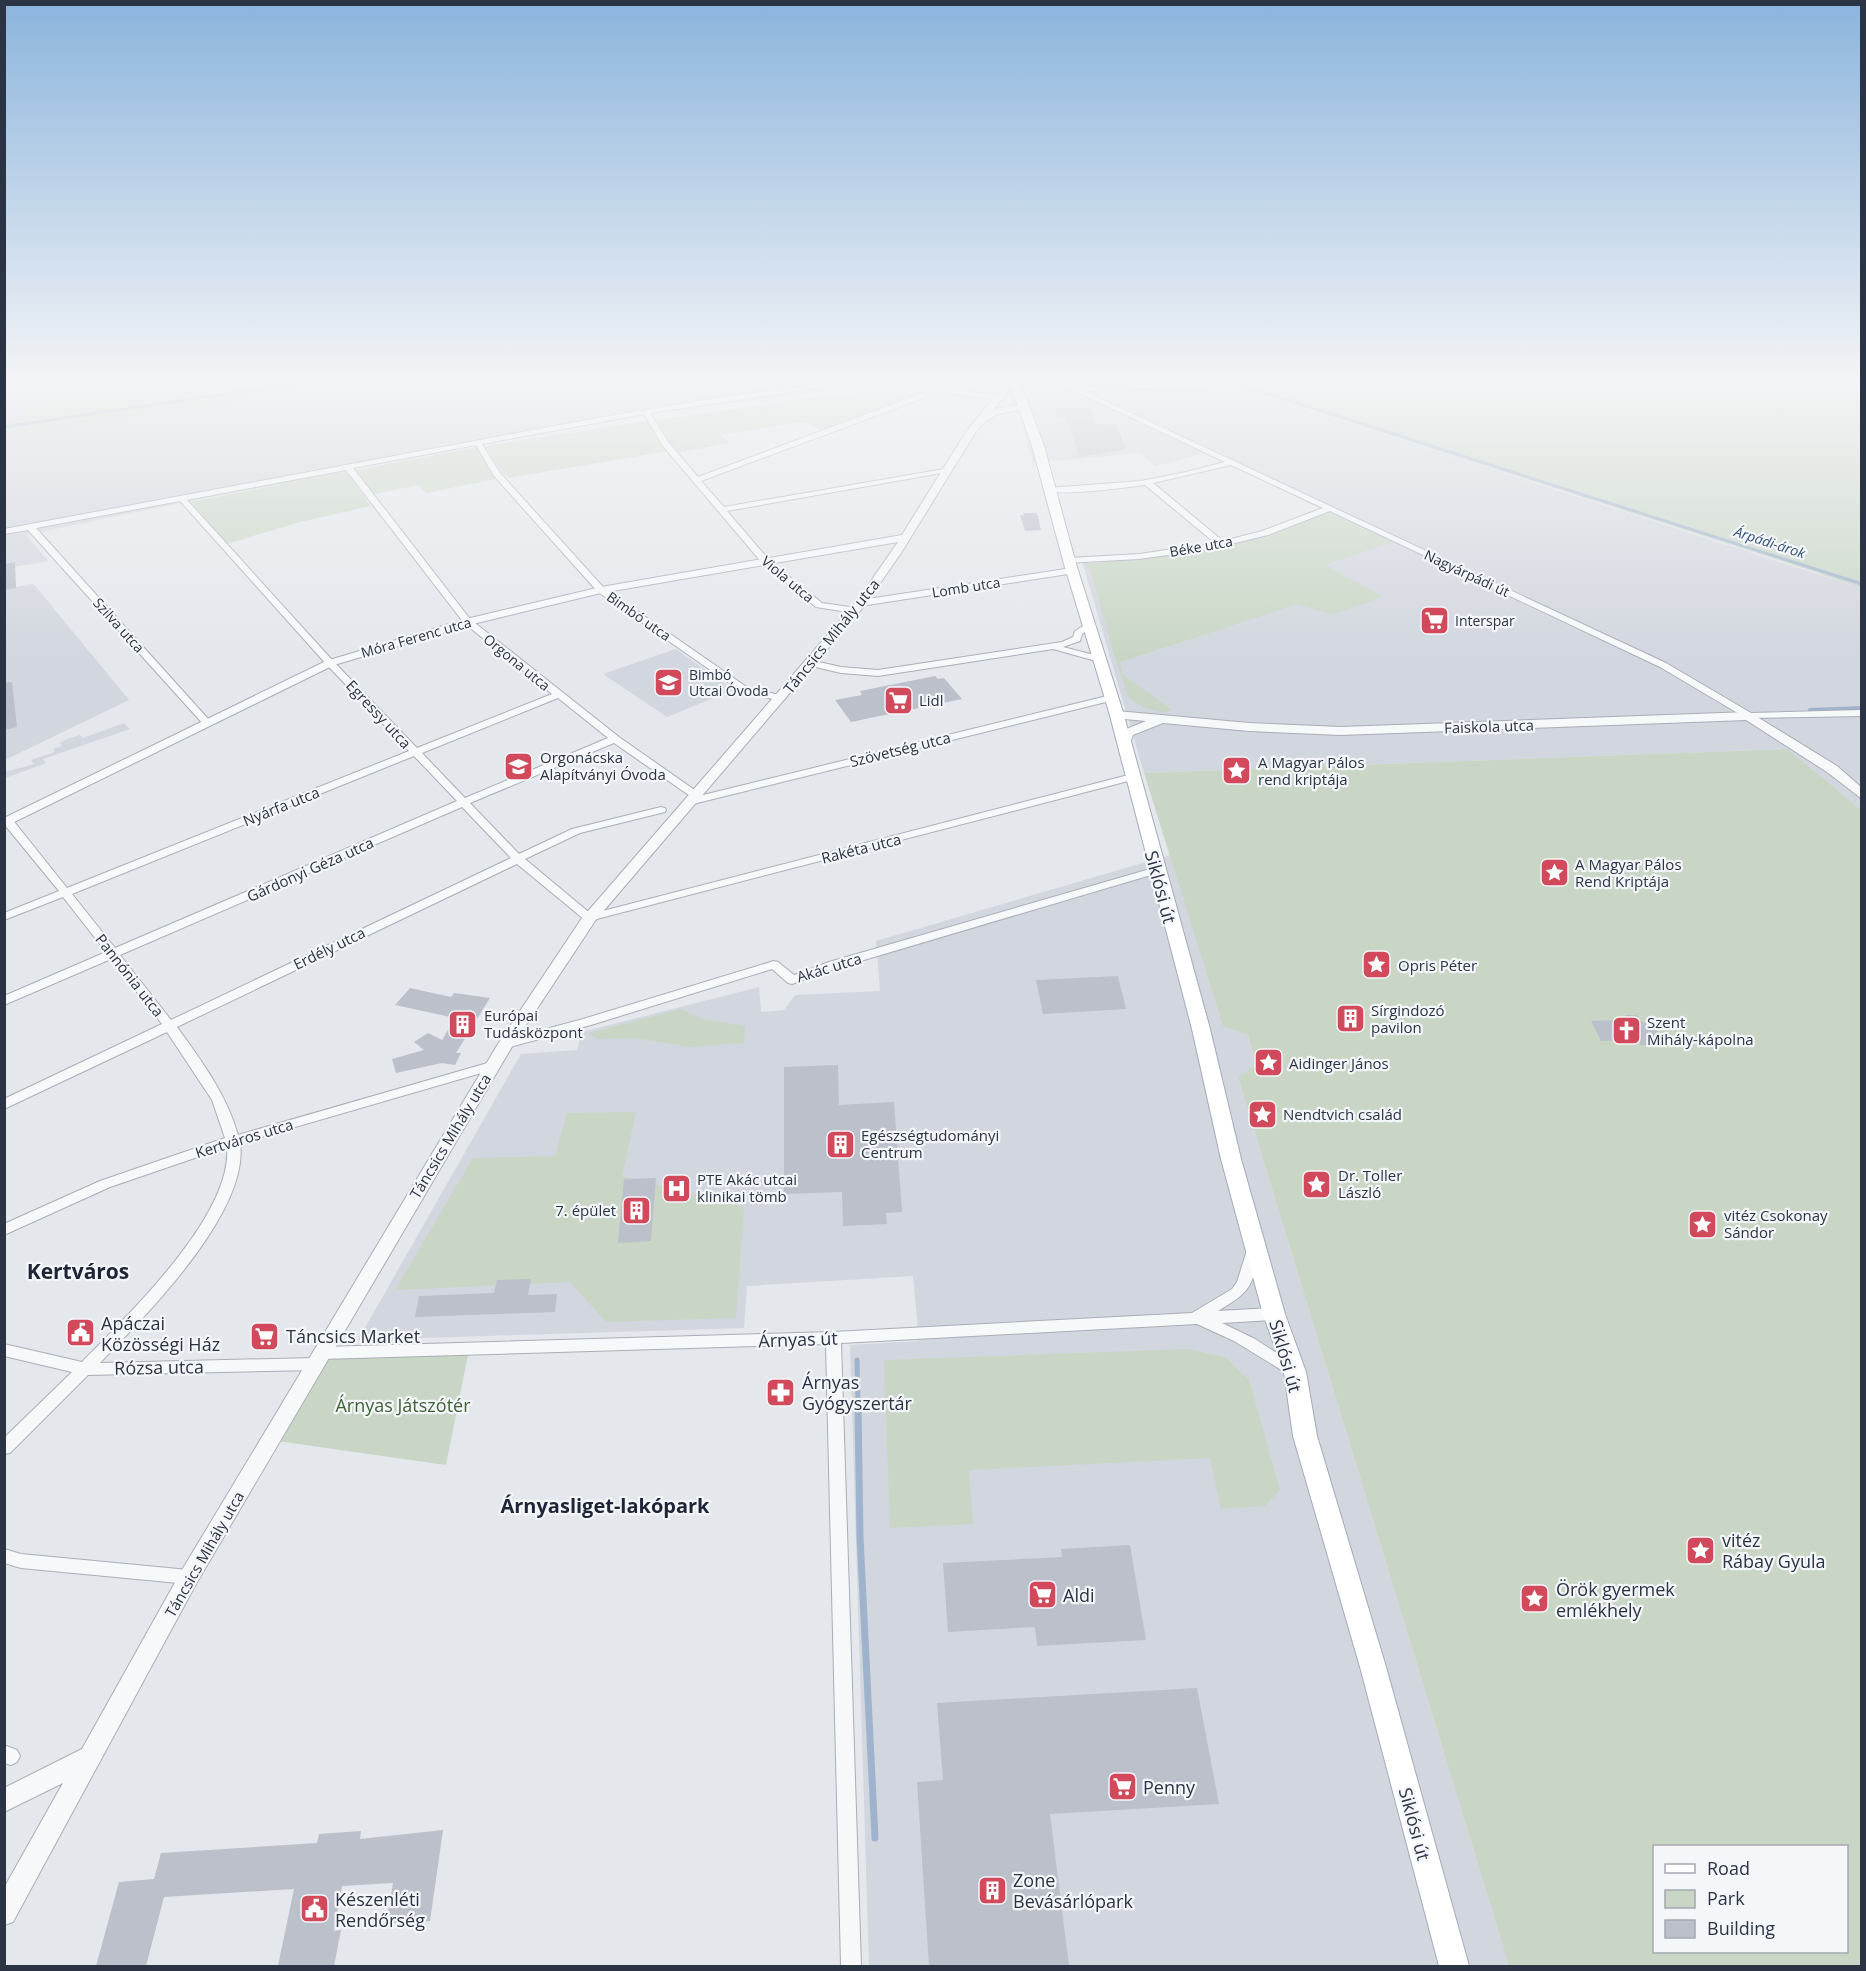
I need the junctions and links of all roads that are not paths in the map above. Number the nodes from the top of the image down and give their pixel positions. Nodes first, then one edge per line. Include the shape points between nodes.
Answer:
1 (321, 472) edge
2 (352, 472) edge
3 (496, 472) edge
4 (689, 472) edge
5 (718, 472) edge
6 (936, 472) edge
7 (946, 472) edge
8 (1044, 472) edge
9 (1202, 472) edge
10 (1250, 472) edge
11 (696, 480) junction
12 (1147, 482) junction
13 (1050, 490) junction
14 (182, 498) junction
15 (1329, 509) junction
16 (721, 510) junction
17 (30, 527) junction
18 (4, 532) edge
19 (906, 537) junction
20 (1220, 543) junction
21 (858, 547) junction
22 (896, 553) junction
23 (766, 562) junction
24 (1071, 566) junction
25 (601, 590) junction
26 (857, 607) junction
27 (467, 621) junction
28 (1089, 625) junction
29 (1026, 650) junction
30 (1099, 659) junction
31 (330, 663) junction
32 (810, 663) junction
33 (558, 695) junction
34 (781, 698) junction
35 (1112, 698) junction
36 (1862, 713) edge
37 (1117, 716) junction
38 (1749, 716) junction
39 (1163, 719) junction
40 (207, 723) junction
41 (615, 739) junction
42 (1124, 745) junction
43 (415, 752) junction
44 (1132, 777) junction
45 (1862, 795) edge
46 (692, 798) junction
47 (464, 802) junction
48 (661, 810) dead end
49 (6, 822) edge
50 (517, 858) junction
51 (1156, 870) junction
52 (66, 893) junction
53 (4, 917) edge
54 (589, 918) junction
55 (114, 954) junction
56 (4, 1001) edge
57 (169, 1026) junction
58 (506, 1044) junction
59 (491, 1066) junction
60 (4, 1105) edge
61 (232, 1140) junction
62 (4, 1230) edge
63 (1255, 1244) junction
64 (1274, 1314) junction
65 (1194, 1319) junction
66 (833, 1338) junction
67 (4, 1350) edge
68 (318, 1359) junction
69 (87, 1369) junction
70 (1295, 1372) junction
71 (4, 1448) edge
72 (4, 1556) edge
73 (189, 1577) junction
74 (90, 1757) junction
75 (4, 1801) edge
76 (4, 1913) edge
77 (851, 1966) edge
78 (1454, 1966) edge

1 - 14 street
2 - 27 street, Orgona utca
3 - 25 street, Bimbó utca
4 - 11 street, Viola utca
5 - 11 street
6 - 16 street
7 - 19 street, Táncsics Mihály utca
8 - 13 main road
9 - 12 street
10 - 15 street, Nagyárpádi út
11 - 16 street, Viola utca
12 - 13 street
12 - 20 street
13 - 24 main road
14 - 17 street
14 - 31 street, Egressy utca
15 - 20 street, Béke utca via 1256,536
15 - 38 street, Nagyárpádi út via 1663,665
16 - 23 street, Viola utca
17 - 18 street
17 - 40 street, Szilva utca
19 - 21 street, Móra Ferenc utca
19 - 22 street, Táncsics Mihály utca
20 - 24 street, Béke utca
21 - 22 street, Móra Ferenc utca via 891,549
21 - 23 street, Móra Ferenc utca
22 - 26 street, Táncsics Mihály utca
23 - 25 street, Móra Ferenc utca
23 - 26 street, Viola utca via 819,605
24 - 26 street, Lomb utca
24 - 28 main road
25 - 27 street, Móra Ferenc utca
25 - 34 street, Bimbó utca via 745,690
26 - 32 street, Táncsics Mihály utca
27 - 31 street, Móra Ferenc utca
27 - 33 street, Orgona utca
28 - 29 street via 1071,642
28 - 30 main road
29 - 30 street via 1065,649
29 - 32 street via 878,673
30 - 35 main road
31 - 40 street, Móra Ferenc utca
31 - 43 street, Egressy utca
32 - 34 street, Táncsics Mihály utca
33 - 41 street, Orgona utca
33 - 43 street, Nyárfa utca
34 - 46 street, Táncsics Mihály utca
35 - 37 main road, Siklósi út
35 - 39 street
35 - 46 street, Szövetség utca
36 - 38 street, Faiskola utca
37 - 39 street, Faiskola utca
37 - 42 main road, Siklósi út
38 - 39 street, Faiskola utca via 1341,731
38 - 45 street, Nagyárpádi út via 1832,769
39 - 42 street via 1128,734
40 - 49 street, Móra Ferenc utca
41 - 46 street, Orgona utca
41 - 47 street, Gárdonyi Géza utca
42 - 44 main road, Siklósi út
43 - 47 street, Egressy utca
43 - 52 street, Nyárfa utca
44 - 51 main road, Siklósi út
44 - 54 street, Rakéta utca
46 - 54 street, Táncsics Mihály utca
47 - 50 street, Egressy utca
47 - 55 street, Gárdonyi Géza utca
48 - 50 street, Erdély utca via 576,831
49 - 52 street, Pannónia utca
50 - 54 street, Egressy utca
50 - 57 street, Erdély utca
51 - 58 street, Akác utca via 792,980 774,965
51 - 63 main road, Siklósi út
52 - 53 street, Nyárfa utca
52 - 55 street, Pannónia utca
54 - 58 street, Táncsics Mihály utca
55 - 56 street, Gárdonyi Géza utca
55 - 57 street, Pannónia utca
57 - 60 street, Erdély utca
57 - 61 street, Pannónia utca via 219,1102
58 - 59 street, Táncsics Mihály utca
59 - 61 street, Kertváros utca
59 - 68 street, Táncsics Mihály utca
61 - 62 street, Kertváros utca via 105,1184
61 - 69 street via 234,1159 227,1186 206,1228 176,1269
63 - 64 main road, Siklósi út
63 - 65 street via 1240,1289 1223,1304
64 - 65 street, Árnyas út
64 - 70 main road, Siklósi út
65 - 66 street, Árnyas út
65 - 70 street via 1250,1343
66 - 68 street, Árnyas út via 489,1345
66 - 77 street
67 - 69 street, Rózsa utca
68 - 69 street, Rózsa utca
68 - 73 street, Táncsics Mihály utca
69 - 71 street
70 - 78 main road, Siklósi út via 1305,1436 1370,1656
72 - 73 street via 21,1561
73 - 74 street, Táncsics Mihály utca
74 - 75 street
74 - 76 street, Táncsics Mihály utca

